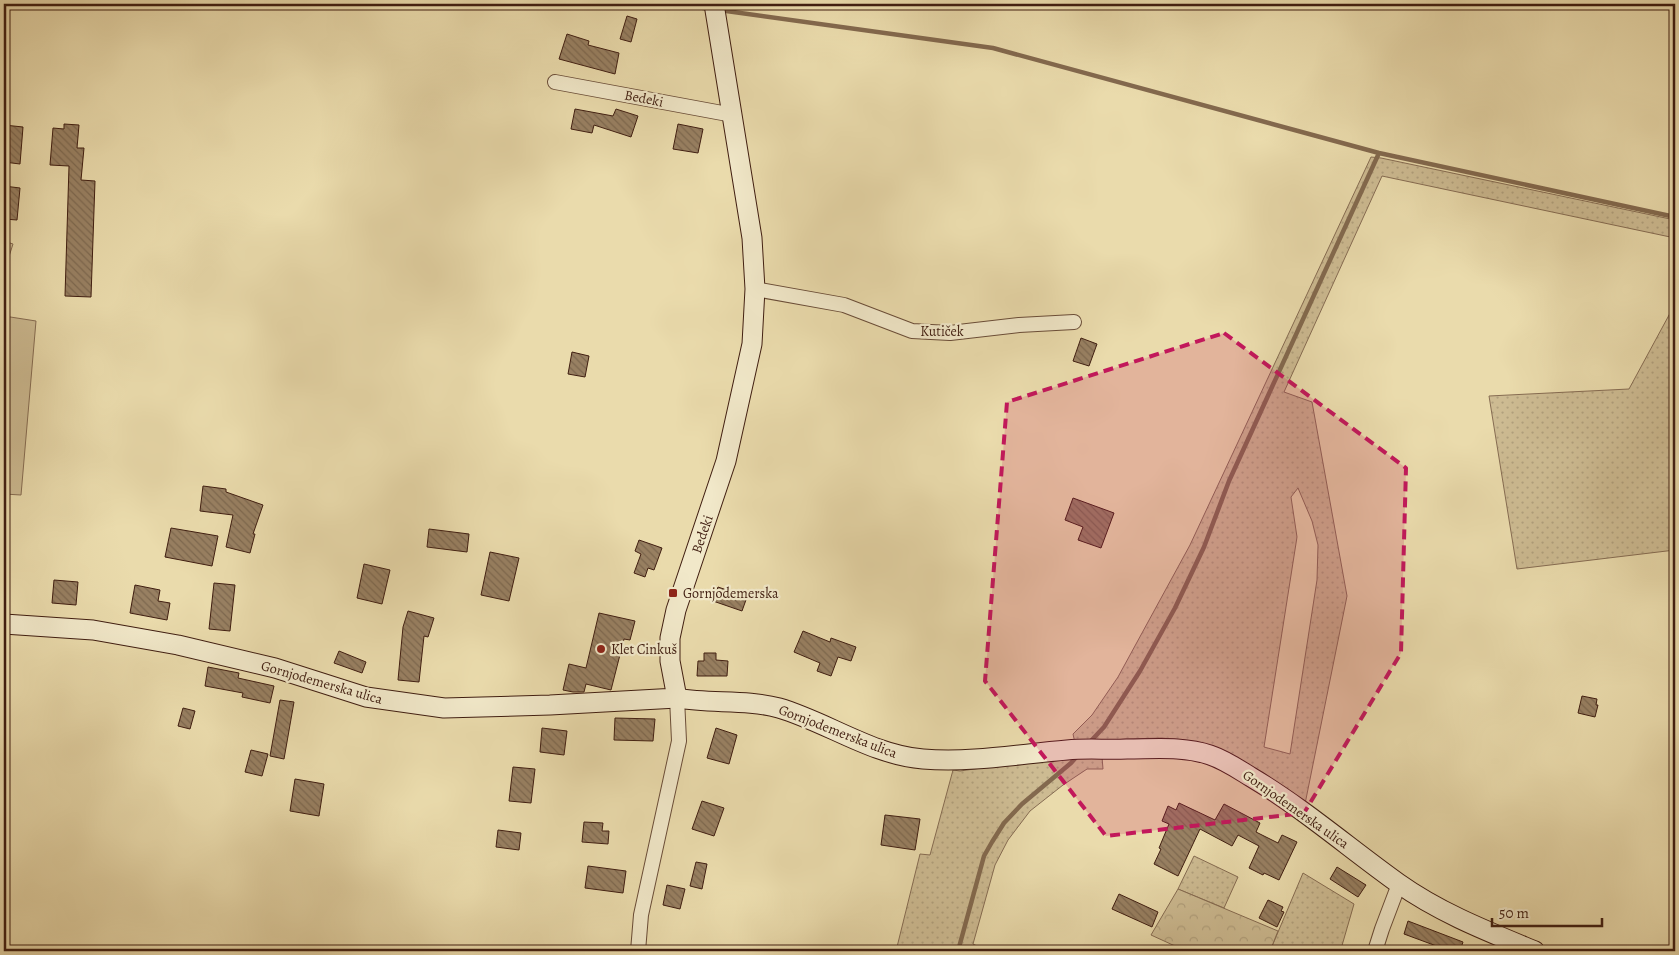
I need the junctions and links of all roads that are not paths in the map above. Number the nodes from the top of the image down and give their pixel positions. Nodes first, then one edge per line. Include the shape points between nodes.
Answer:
1 (715, 10) edge
2 (554, 82) dead end
3 (733, 116) junction
4 (755, 289) junction
5 (1074, 322) dead end
6 (4, 624) edge
7 (677, 698) junction
8 (1399, 884) junction
9 (638, 951) edge
10 (1375, 951) edge
11 (1536, 951) edge

1 - 3 street, Bedeki
2 - 3 street, Bedeki
3 - 4 street, Bedeki via 752,238
4 - 5 street, Kutiček via 844,305 912,331 950,333
4 - 7 street, Bedeki via 752,344 729,451 676,610 670,638 670,661
6 - 7 street, Gornjodemerska ulica via 93,630 178,645 275,668 366,697 444,708 550,706
7 - 8 street, Gornjodemerska ulica via 775,708 801,715 876,748 919,759 948,761 1070,750 1170,748 1196,751 1214,756 1269,787
7 - 9 street, Bedeki via 679,741 641,915
8 - 10 street
8 - 11 street, Gornjodemerska ulica via 1450,914

